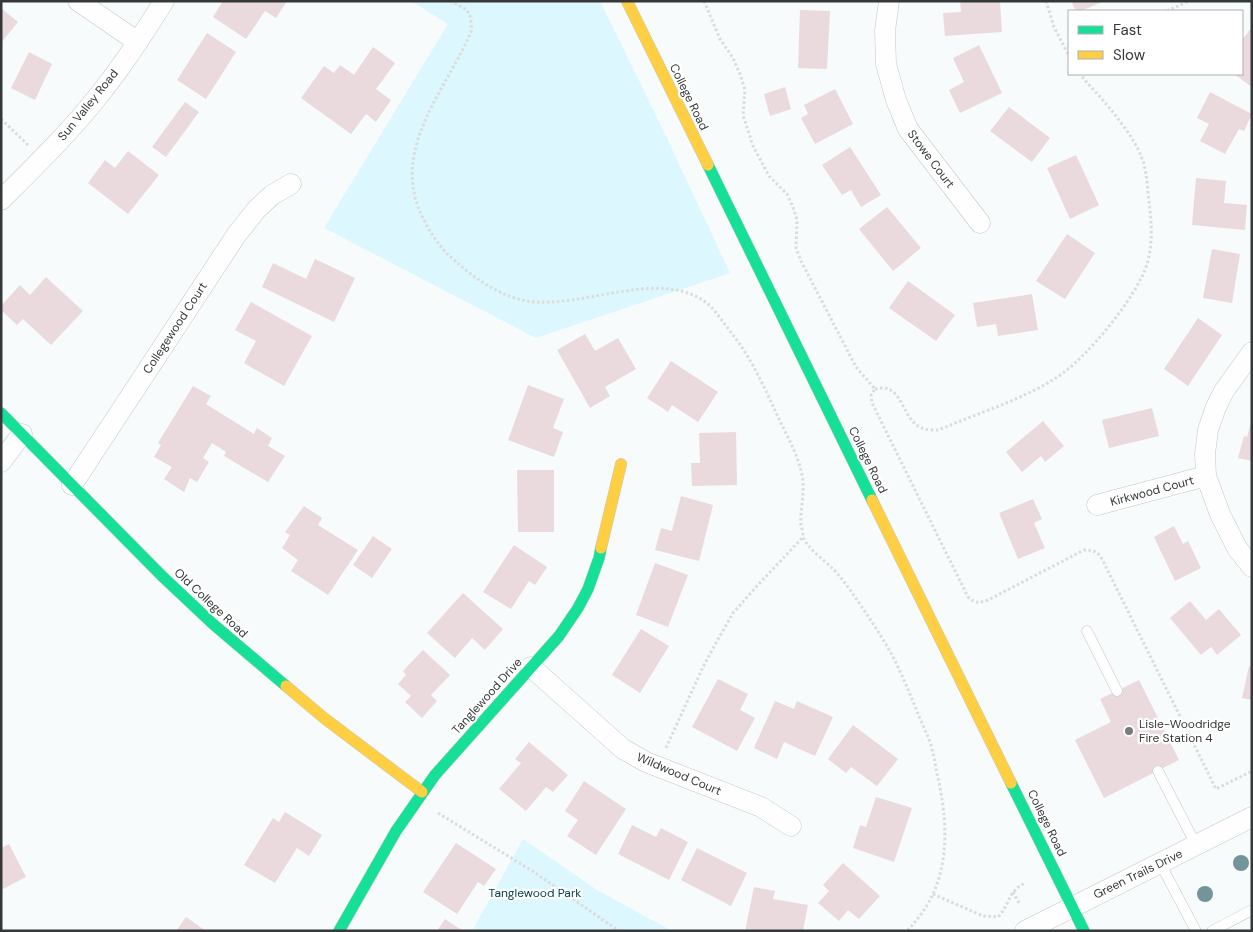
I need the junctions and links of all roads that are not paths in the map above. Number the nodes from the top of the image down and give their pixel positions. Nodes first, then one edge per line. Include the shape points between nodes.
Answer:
1 (78, 1) edge
2 (164, 1) edge
3 (626, 1) edge
4 (889, 1) edge
5 (138, 42) junction
6 (291, 184) dead end
7 (1, 200) edge
8 (980, 223) dead end
9 (1252, 352) edge
10 (1, 413) edge
11 (22, 434) junction
12 (1, 462) edge
13 (622, 464) dead end
14 (1206, 476) junction
15 (72, 485) junction
16 (1097, 505) dead end
17 (1252, 567) edge
18 (1087, 632) dead end
19 (531, 667) junction
20 (1117, 691) dead end
21 (1158, 771) dead end
22 (419, 796) junction
23 (1252, 817) edge
24 (791, 826) dead end
25 (1196, 845) junction
26 (1160, 863) junction
27 (1072, 906) junction
28 (1252, 911) edge
29 (339, 931) edge
30 (1025, 931) edge
31 (1084, 931) edge
32 (1196, 931) edge
33 (1212, 931) edge

1 - 5 street
2 - 5 street, Sun Valley Road
3 - 27 street, College Road
4 - 8 street, Stowe Court via 885,31 886,64 908,130
5 - 7 street, Sun Valley Road via 96,99
6 - 15 street, Collegewood Court via 257,208 237,234
9 - 14 street via 1216,407 1208,430
10 - 11 street, Old College Road
11 - 12 street
11 - 15 street, Old College Road
13 - 19 street, Tanglewood Drive via 588,589 559,636
14 - 16 street, Kirkwood Court
14 - 17 street via 1237,548
15 - 22 street, Old College Road via 213,624
18 - 20 lane
19 - 22 street, Tanglewood Drive
19 - 24 street, Wildwood Court via 623,749 646,762 761,807
21 - 25 lane
22 - 29 street, Tanglewood Drive
23 - 25 street, Green Trails Drive
25 - 26 street, Green Trails Drive
26 - 27 street, Green Trails Drive
26 - 32 lane
27 - 30 street, Green Trails Drive
27 - 31 street, College Road
28 - 33 lane

